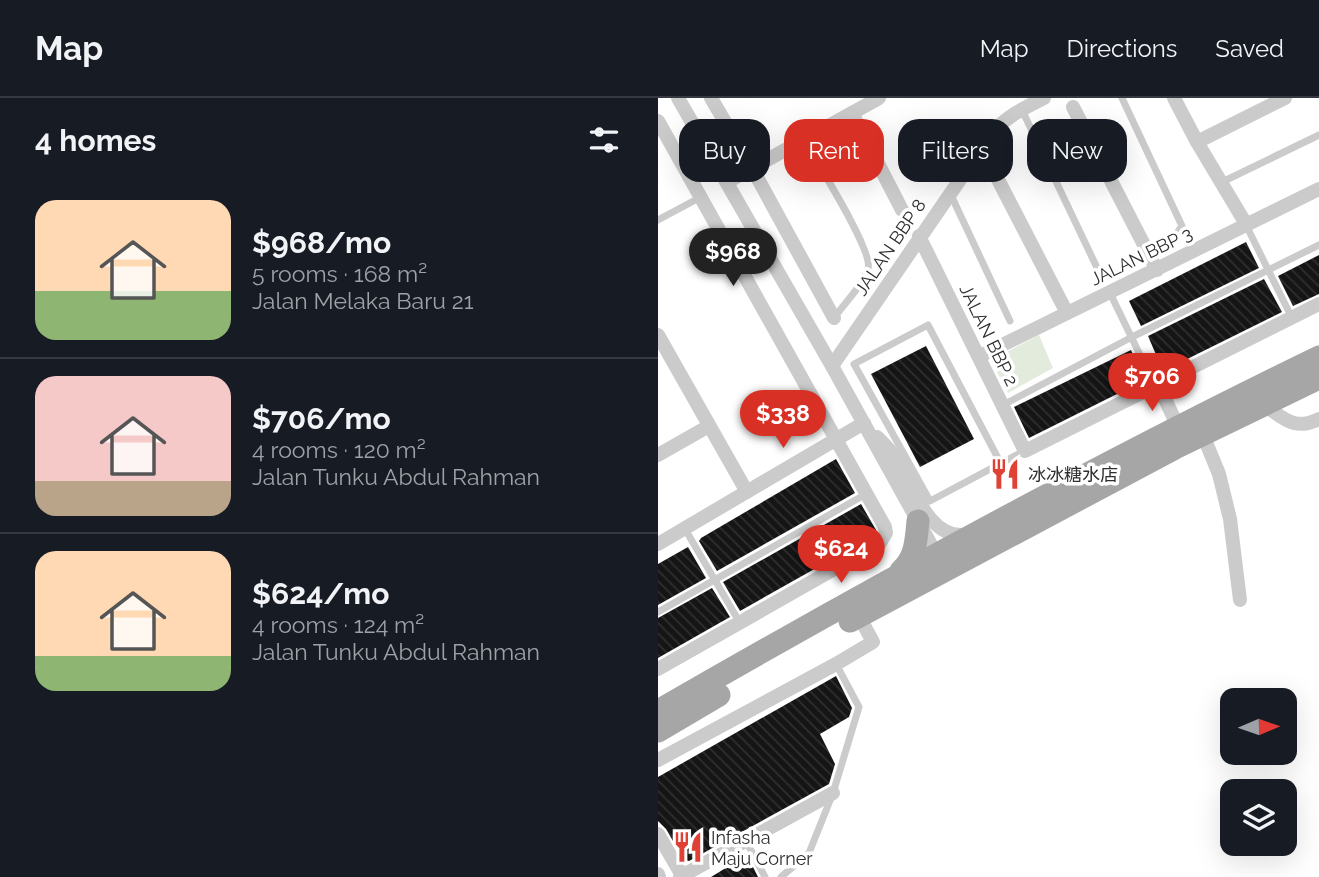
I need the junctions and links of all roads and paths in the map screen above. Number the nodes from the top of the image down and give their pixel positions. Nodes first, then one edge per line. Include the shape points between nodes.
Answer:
1 (678, 98) edge
2 (711, 98) edge
3 (879, 98) edge
4 (1044, 98) edge
5 (1122, 98) edge
6 (1174, 98) edge
7 (1285, 98) edge
8 (1073, 107) dead end
9 (1022, 109) junction
10 (852, 113) junction
11 (690, 119) edge
12 (723, 119) edge
13 (841, 119) edge
14 (658, 121) edge
15 (1319, 135) edge
16 (1197, 142) junction
17 (727, 182) edge
18 (760, 182) edge
19 (828, 182) edge
20 (999, 182) edge
21 (1220, 183) junction
22 (1319, 189) edge
23 (950, 192) junction
24 (701, 197) junction
25 (902, 211) dead end
26 (658, 220) edge
27 (1246, 224) junction
28 (919, 236) junction
29 (1319, 244) edge
30 (1147, 252) junction
31 (1157, 270) junction
32 (1269, 270) junction
33 (1100, 274) dead end
34 (1110, 293) junction
35 (1319, 304) edge
36 (1067, 313) junction
37 (834, 317) joint
38 (1292, 318) junction
39 (1010, 321) dead end
40 (658, 335) edge
41 (1132, 337) junction
42 (979, 356) junction
43 (1319, 357) edge
44 (832, 366) junction
45 (1319, 378) edge
46 (1156, 385) junction
47 (1002, 405) junction
48 (1264, 405) junction
49 (1319, 419) edge
50 (864, 423) junction
51 (709, 426) junction
52 (1178, 427) junction
53 (1203, 435) junction
54 (837, 439) junction
55 (1025, 451) junction
56 (658, 454) edge
57 (1000, 462) junction
58 (747, 492) junction
59 (866, 495) junction
60 (918, 522) junction
61 (685, 528) junction
62 (974, 534) junction
63 (658, 544) edge
64 (941, 563) junction
65 (894, 579) junction
66 (715, 580) junction
67 (1240, 600) dead end
68 (658, 612) edge
69 (859, 616) junction
70 (740, 623) junction
71 (836, 664) junction
72 (658, 669) edge
73 (658, 711) edge
74 (658, 731) edge
75 (658, 760) edge
76 (833, 793) junction
77 (658, 834) edge
78 (745, 840) junction
79 (682, 877) edge
80 (765, 877) edge
81 (781, 877) edge

1 - 11 street
2 - 12 street
3 - 10 street
4 - 9 street, JALAN BBP 8
5 - 30 lane via 1182,226
6 - 16 street
7 - 16 street
8 - 30 street
9 - 23 street, JALAN BBP 8 via 992,133
9 - 33 lane
10 - 13 street
10 - 25 street
14 - 24 street
15 - 21 lane
16 - 21 street
17 - 44 street
18 - 37 street
19 - 37 lane via 870,261 868,271
20 - 36 street
21 - 27 street
22 - 27 street, JALAN BBP 3
23 - 28 street, JALAN BBP 8
23 - 39 lane
24 - 26 lane
24 - 54 street
27 - 31 street, JALAN BBP 3
27 - 32 lane
28 - 42 street, JALAN BBP 2
28 - 44 street, JALAN BBP 8
29 - 32 lane
30 - 31 street
31 - 34 street, JALAN BBP 3
32 - 38 lane
32 - 41 lane
34 - 36 street, JALAN BBP 3
34 - 41 lane
35 - 38 street
36 - 42 street, JALAN BBP 3
38 - 46 street
40 - 51 street
41 - 46 lane
41 - 47 lane
42 - 47 street, JALAN BBP 2
43 - 52 main road
44 - 50 street
45 - 48 main road
46 - 52 street
46 - 55 street
47 - 55 street, JALAN BBP 2
48 - 49 street via 1296,425
48 - 53 main road
50 - 54 street
50 - 60 street
50 - 62 street via 892,453 934,524 950,535
51 - 56 street
51 - 58 street
52 - 62 main road
53 - 64 main road
53 - 67 street via 1230,519
54 - 58 street
54 - 59 street
55 - 57 lane
57 - 57 lane via 930,501 853,364 928,325
58 - 61 street
59 - 66 lane
59 - 70 street via 885,527 880,544
60 - 64 street
60 - 65 main road via 916,548
61 - 63 street
61 - 66 lane
62 - 64 main road
64 - 65 main road
64 - 69 main road
65 - 73 main road
66 - 68 lane
66 - 70 lane
69 - 71 street via 873,642
69 - 74 main road
70 - 72 street
71 - 75 street
71 - 76 lane via 859,707
76 - 78 street
76 - 81 lane via 809,853
77 - 79 street
78 - 79 street
78 - 80 lane

